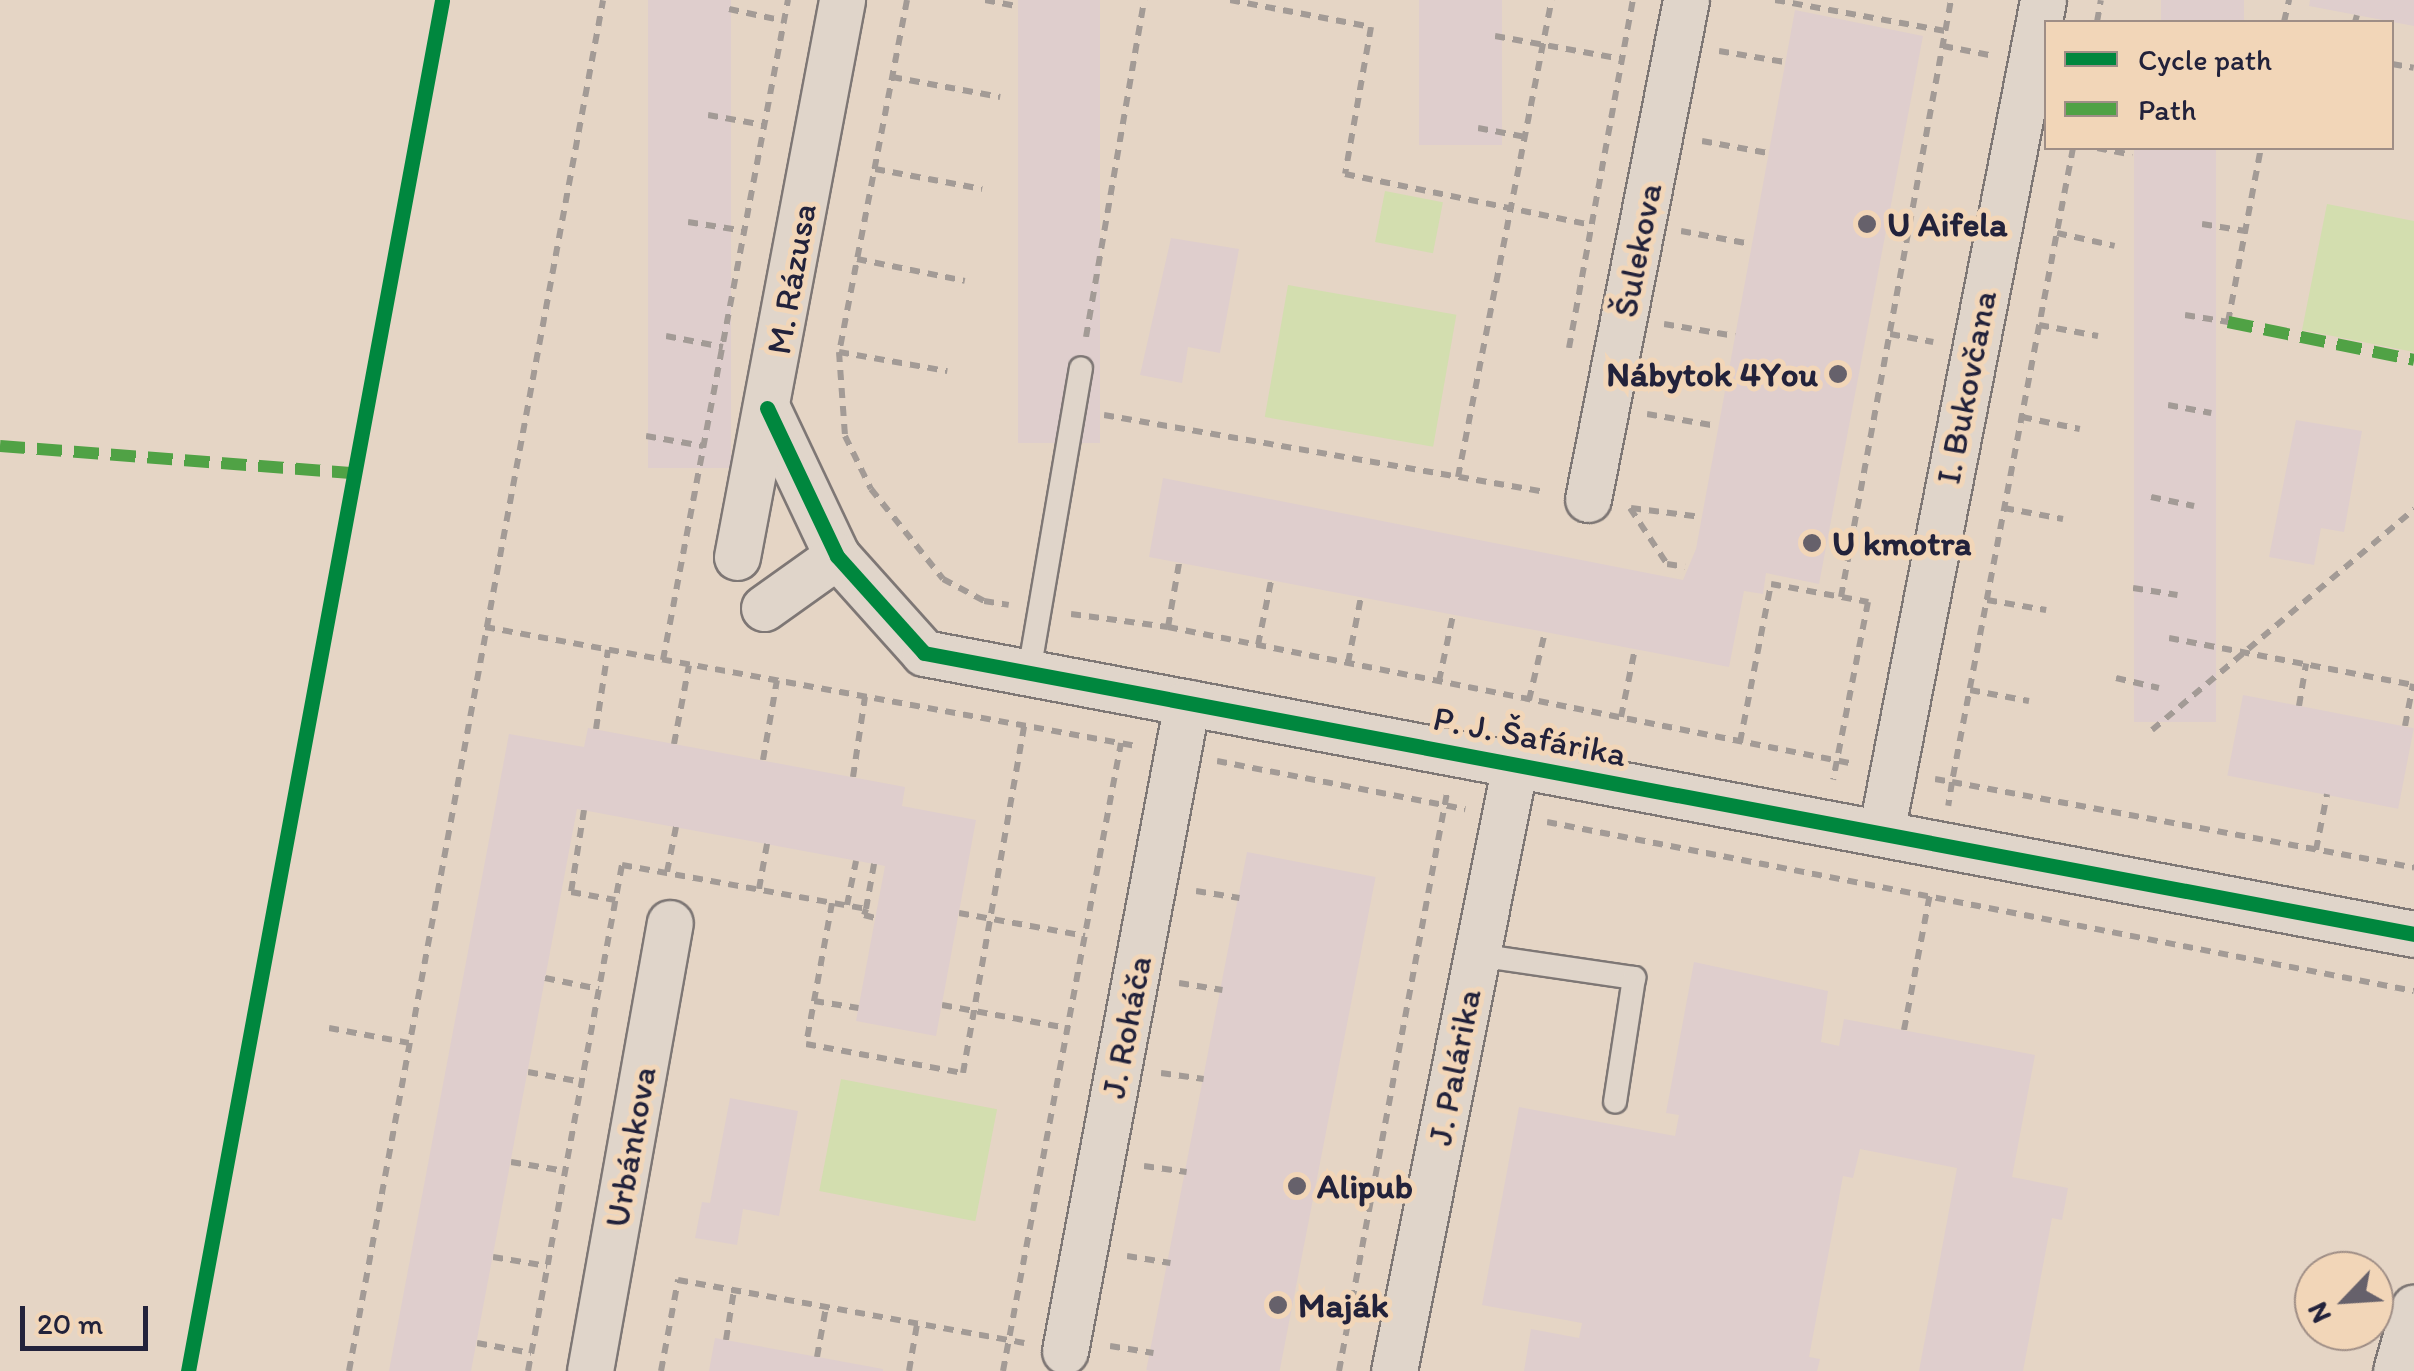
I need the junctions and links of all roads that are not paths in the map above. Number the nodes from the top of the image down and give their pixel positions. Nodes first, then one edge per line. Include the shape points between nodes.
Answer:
1 (842, 0) edge
2 (1686, 0) edge
3 (2043, 0) edge
4 (1080, 368) road end
5 (768, 408) junction
6 (1608, 503) road end
7 (837, 556) junction
8 (738, 557) dead end
9 (764, 608) dead end
10 (1029, 672) junction
11 (1187, 702) junction
12 (1515, 764) junction
13 (1881, 833) junction
14 (670, 923) dead end
15 (2414, 934) edge
16 (1477, 955) junction
17 (1614, 1102) dead end
18 (2414, 1308) edge
19 (1065, 1351) road end
20 (590, 1371) edge
21 (1394, 1371) edge
22 (2396, 1371) edge

1 - 5 street, M. Rázusa
2 - 6 street, Šulekova
3 - 13 street, I. Bukovčana
4 - 10 lane
5 - 7 street, P. J. Šafárika
5 - 8 street, M. Rázusa
7 - 9 street
7 - 10 street, P. J. Šafárika via 924,653
10 - 11 street, P. J. Šafárika
11 - 12 street, P. J. Šafárika
11 - 19 street, J. Roháča via 1193,766
12 - 13 street, P. J. Šafárika
12 - 16 street, J. Palárika
13 - 15 street, P. J. Šafárika
14 - 20 street, Urbánkova
16 - 17 lane via 1634,978
16 - 21 street, J. Palárika
18 - 22 street

